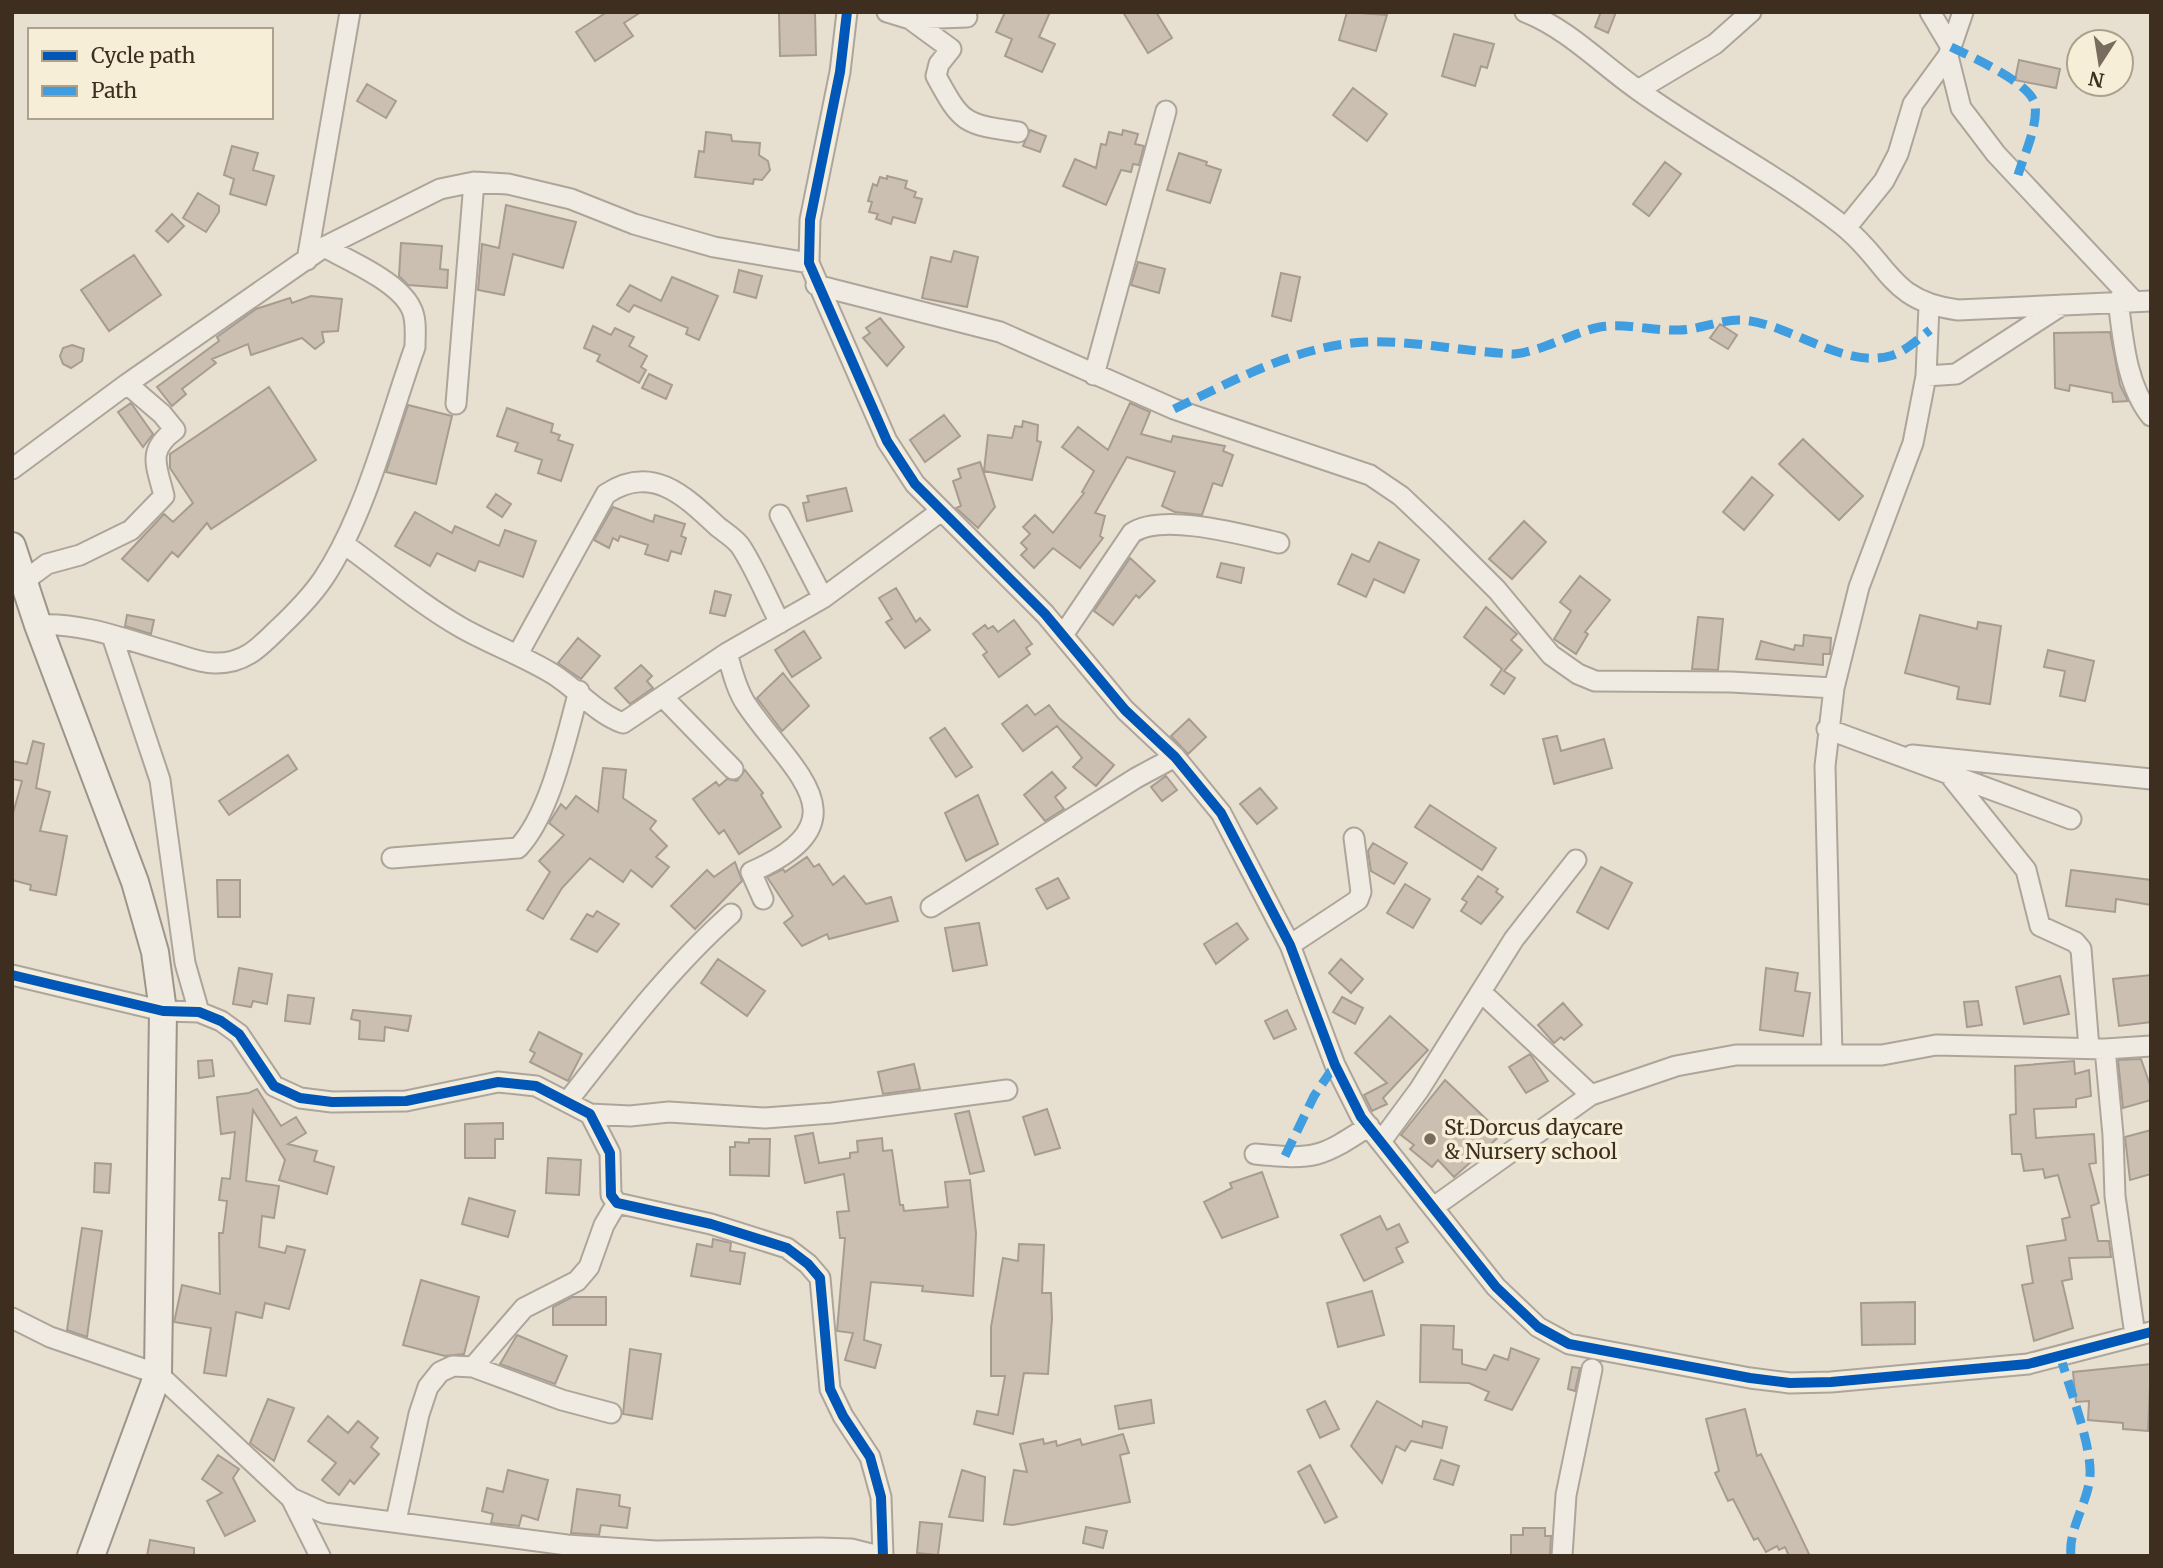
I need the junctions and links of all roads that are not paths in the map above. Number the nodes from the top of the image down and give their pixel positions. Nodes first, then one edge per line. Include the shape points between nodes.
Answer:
1 (350, 12) edge
2 (847, 12) edge
3 (887, 12) edge
4 (1525, 12) edge
5 (1751, 12) edge
6 (1930, 12) edge
7 (1963, 12) edge
8 (967, 18) dead end
9 (910, 19) junction
10 (1949, 51) junction
11 (1638, 90) junction
12 (1166, 111) dead end
13 (1018, 132) dead end
14 (474, 181) junction
15 (1846, 228) junction
16 (324, 247) junction
17 (307, 260) junction
18 (809, 263) junction
19 (816, 285) junction
20 (2134, 300) edge
21 (2062, 305) junction
22 (1929, 306) junction
23 (1094, 375) junction
24 (1926, 376) junction
25 (127, 384) junction
26 (456, 404) dead end
27 (2151, 416) edge
28 (12, 469) edge
29 (942, 511) junction
30 (780, 515) dead end
31 (1279, 543) dead end
32 (344, 544) junction
33 (12, 546) edge
34 (24, 581) junction
35 (824, 598) junction
36 (780, 623) junction
37 (38, 625) junction
38 (1063, 635) junction
39 (112, 636) junction
40 (727, 653) junction
41 (518, 654) junction
42 (1834, 688) junction
43 (579, 691) junction
44 (664, 698) junction
45 (1827, 729) junction
46 (1896, 754) junction
47 (1175, 757) junction
48 (733, 769) dead end
49 (1952, 778) junction
50 (2151, 779) edge
51 (2071, 819) dead end
52 (1354, 838) dead end
53 (392, 858) dead end
54 (1576, 860) dead end
55 (763, 899) dead end
56 (931, 907) dead end
57 (731, 914) dead end
58 (1290, 944) junction
59 (12, 975) edge
60 (1481, 992) junction
61 (163, 1012) junction
62 (199, 1012) junction
63 (2151, 1046) edge
64 (2097, 1049) junction
65 (1832, 1054) junction
66 (1007, 1090) dead end
67 (1591, 1095) junction
68 (567, 1102) junction
69 (590, 1114) junction
70 (1375, 1133) junction
71 (1255, 1154) dead end
72 (617, 1203) junction
73 (1435, 1206) junction
74 (12, 1318) edge
75 (2143, 1333) edge
76 (473, 1367) junction
77 (1592, 1369) dead end
78 (158, 1374) junction
79 (611, 1413) dead end
80 (290, 1498) junction
81 (396, 1521) junction
82 (616, 1552) edge
83 (90, 1556) edge
84 (320, 1556) edge
85 (881, 1556) edge
86 (1562, 1556) edge

1 - 17 street
2 - 18 street via 840,72 810,219
3 - 9 street
4 - 11 street via 1575,41
5 - 11 street via 1714,44
6 - 10 street
7 - 10 street
8 - 9 street
9 - 13 street via 951,49 936,76 960,116 970,124
10 - 15 street via 1913,104 1884,181
10 - 20 street via 1961,108 1996,154
11 - 15 street via 1800,193
12 - 23 street
14 - 16 street via 440,189
14 - 18 street via 571,199 634,224 714,247
14 - 26 street
15 - 22 street via 1897,286
16 - 17 street
16 - 32 street via 398,292 411,307 415,327 415,346
17 - 25 street
18 - 19 street
19 - 23 street via 1000,332
19 - 29 street via 887,441 915,484
20 - 21 street
20 - 27 street via 2123,345 2140,402
21 - 22 street via 1958,310
21 - 24 street via 1956,374
22 - 24 street
23 - 42 street via 1174,409 1370,475 1401,496 1440,533 1497,590 1551,655 1578,674 1614,683 1731,681
24 - 42 street via 1913,443 1859,587
25 - 28 street
25 - 34 street via 175,430 161,440 155,453 164,496 131,530 80,555 47,564
29 - 35 street
29 - 38 street
30 - 35 street
31 - 38 street via 1164,524 1142,527 1132,533
32 - 39 street via 298,609 256,651 235,662 211,663
32 - 41 street via 429,607
33 - 34 street
34 - 37 street
35 - 36 street
36 - 40 street
36 - 41 street via 740,545 664,484 632,482 606,494
37 - 39 street via 58,624
37 - 61 street via 135,882 155,952
38 - 47 street via 1125,710
39 - 62 street via 160,780 185,963
40 - 44 street
40 - 55 street via 744,701 807,785 814,819 805,838 780,859 751,872
41 - 43 street
42 - 45 street
43 - 44 street via 610,719 623,723
43 - 53 street via 539,813 518,848
44 - 48 street
45 - 46 street
45 - 65 street
46 - 49 street
46 - 50 street
47 - 56 street
47 - 58 street via 1221,813
49 - 51 street
49 - 64 street via 2026,870 2040,926 2081,948
52 - 58 street via 1361,892 1358,900
54 - 60 street via 1514,939
57 - 68 street via 634,1017
58 - 70 street via 1346,1090
59 - 61 street
60 - 67 street
60 - 70 street via 1419,1090
61 - 62 street
61 - 78 street
62 - 68 street via 239,1034 274,1086 300,1097 331,1102 406,1101 517,1082
63 - 64 street
64 - 65 street via 1936,1045 1882,1055
64 - 75 street via 2113,1135 2115,1196
65 - 67 street via 1736,1055 1676,1066
66 - 69 street via 765,1118 669,1112
67 - 73 street
68 - 69 street
69 - 72 street via 610,1153 611,1195
70 - 71 street via 1316,1157
70 - 73 street
72 - 76 street via 589,1267 576,1281 524,1308
72 - 85 street via 711,1224 787,1248 820,1278 830,1389 870,1457 881,1497
73 - 75 street via 1496,1287 1538,1327 1558,1339 1750,1378 1831,1382 1992,1369
74 - 78 street via 50,1337
76 - 79 street
76 - 81 street via 453,1366 440,1372 428,1387
77 - 86 street via 1566,1495
78 - 80 street
78 - 83 street
80 - 81 street via 324,1513
80 - 84 street
81 - 82 street
82 - 85 street via 820,1548

